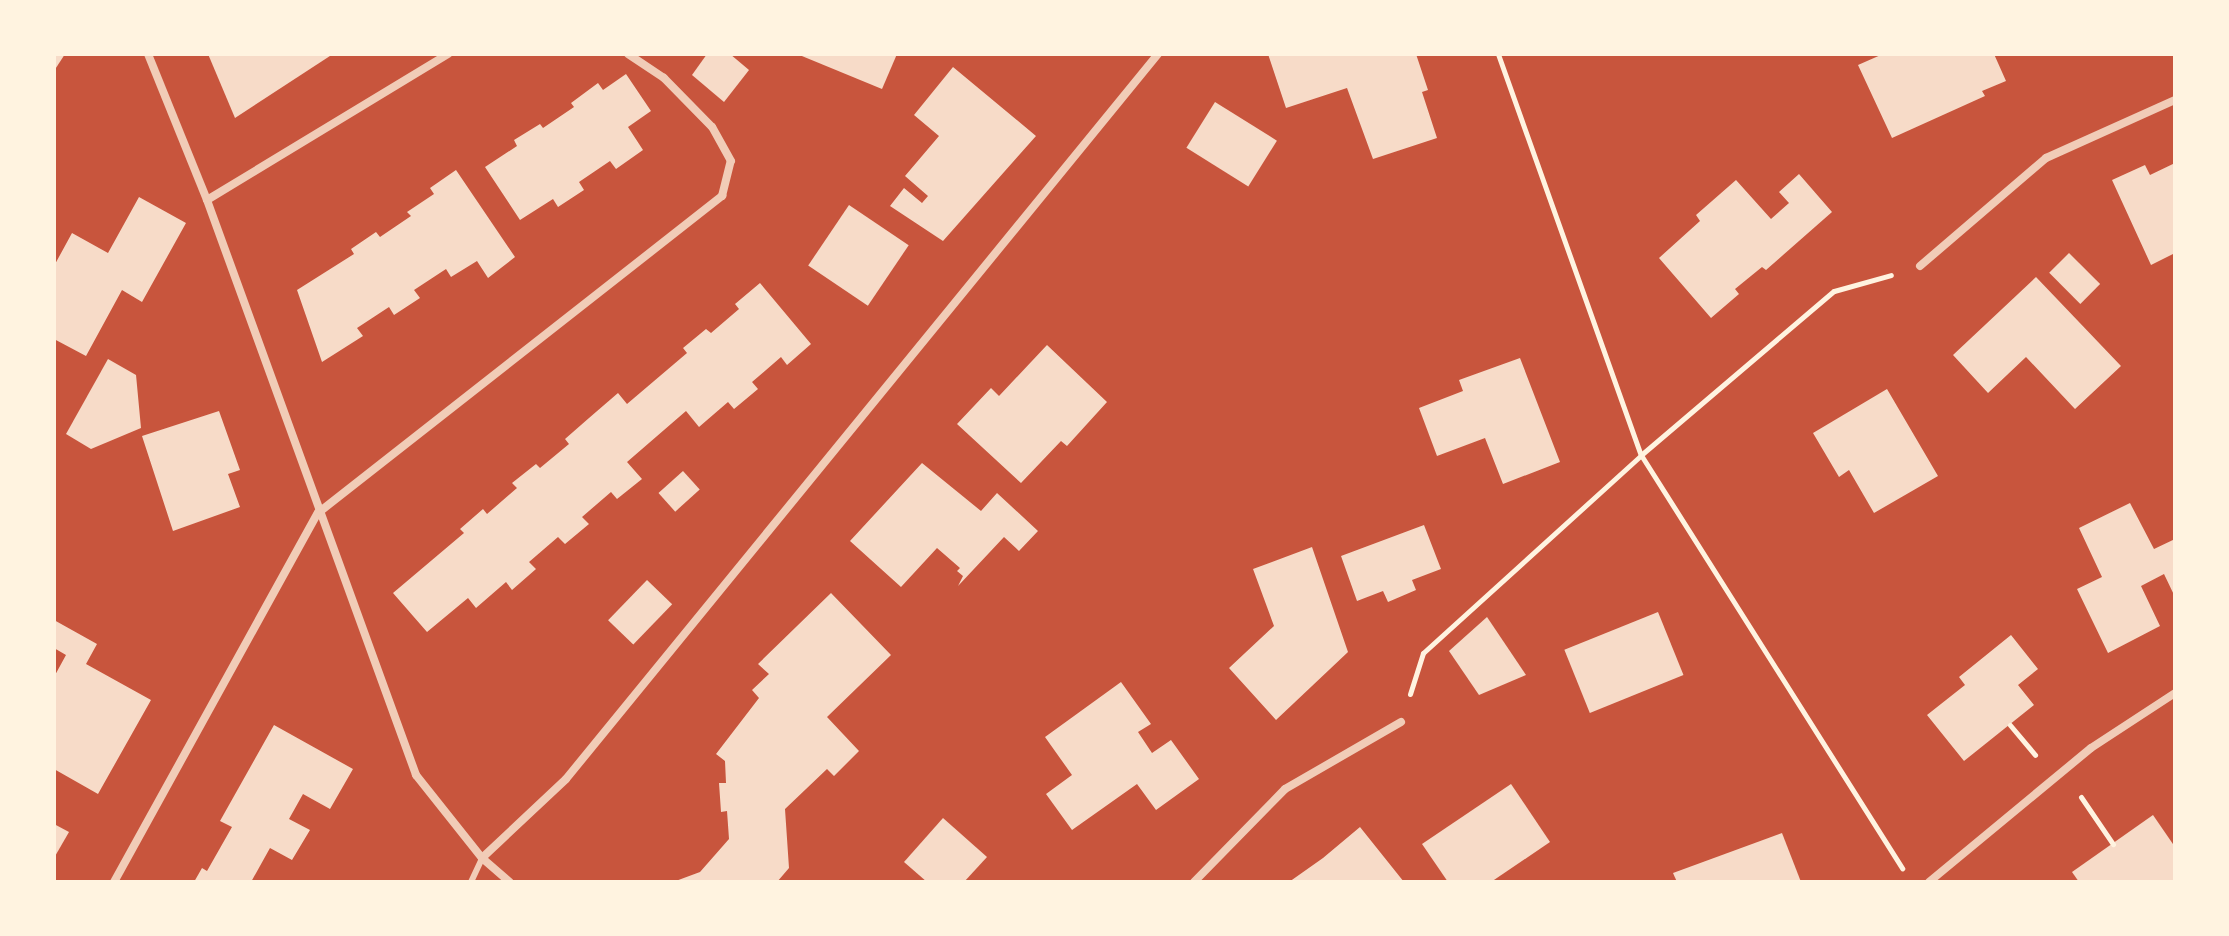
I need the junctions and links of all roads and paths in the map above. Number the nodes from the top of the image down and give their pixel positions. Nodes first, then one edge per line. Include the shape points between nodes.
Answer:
1 (148, 54) edge
2 (448, 54) edge
3 (628, 54) edge
4 (1158, 54) edge
5 (1498, 54) edge
6 (2175, 100) edge
7 (207, 200) junction
8 (1920, 266) joint
9 (1641, 455) junction
10 (318, 513) junction
11 (2175, 693) edge
12 (1401, 722) joint
13 (2010, 725) dead end
14 (2039, 760) dead end
15 (2078, 792) dead end
16 (2113, 844) dead end
17 (482, 858) junction
18 (1905, 873) dead end
19 (114, 882) edge
20 (471, 882) edge
21 (510, 882) edge
22 (1194, 882) edge
23 (1929, 882) edge

1 - 7 street
2 - 7 street
3 - 10 street via 664,78 712,127 731,161 722,196
4 - 17 street via 566,779
5 - 9 path
6 - 8 street via 2046,158
7 - 10 street
8 - 9 path via 1834,291
9 - 12 path via 1423,653
9 - 18 path
10 - 17 street via 416,775
10 - 19 street
11 - 23 street via 2091,748
12 - 22 street via 1285,789
13 - 14 path
15 - 16 path
17 - 20 lane
17 - 21 street

